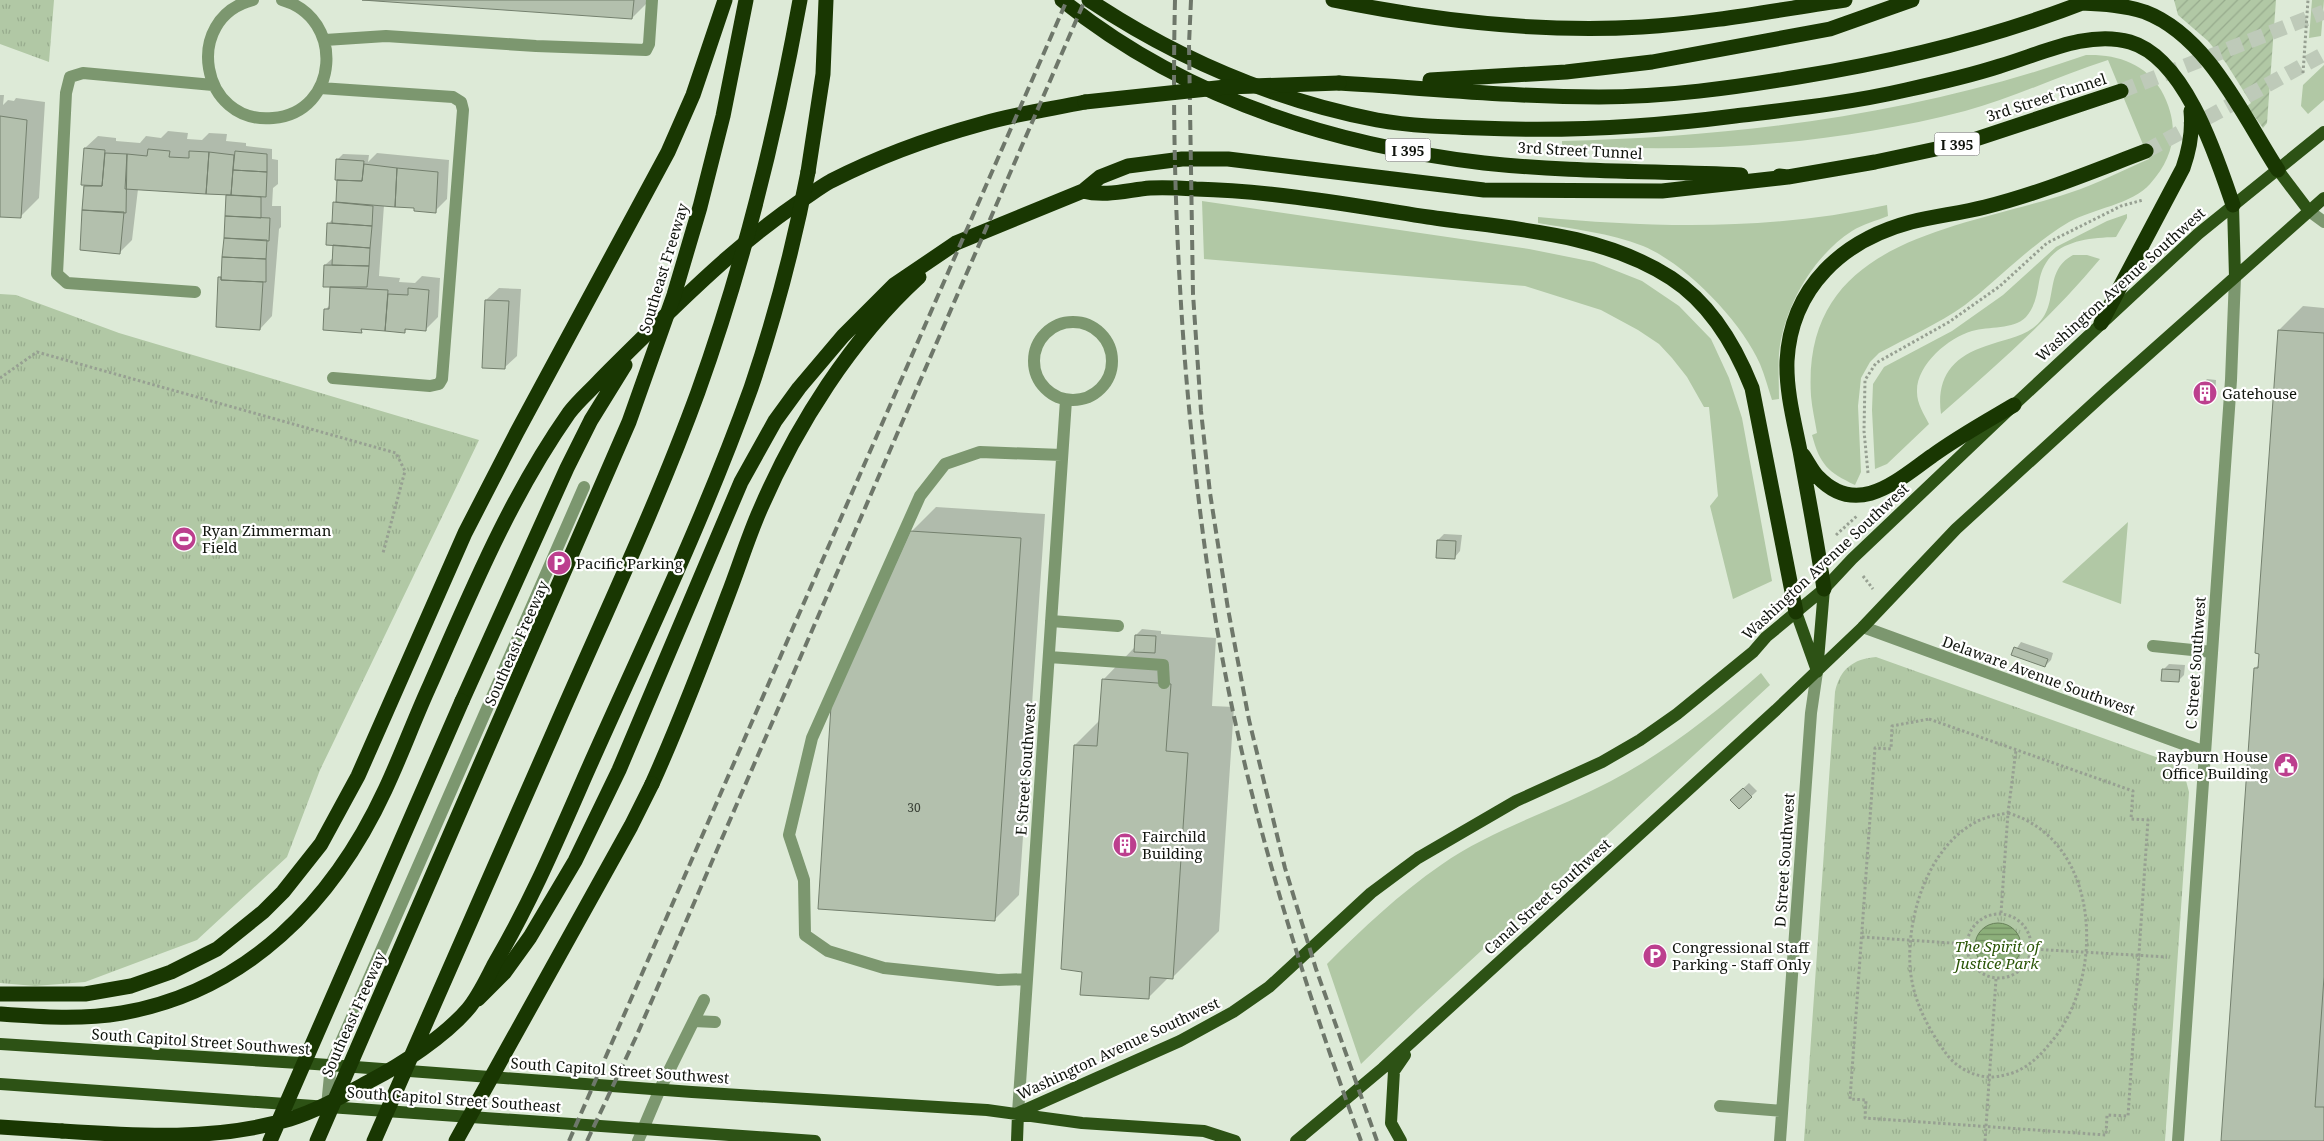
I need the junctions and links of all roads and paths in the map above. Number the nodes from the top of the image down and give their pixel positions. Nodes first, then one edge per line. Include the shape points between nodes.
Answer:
1 (253, 0) edge
2 (282, 0) edge
3 (652, 0) edge
4 (725, 0) edge
5 (746, 0) edge
6 (800, 0) edge
7 (826, 0) edge
8 (1062, 0) edge
9 (1089, 0) edge
10 (1333, 0) edge
11 (1845, 0) edge
12 (1912, 0) edge
13 (2308, 0) edge
14 (2086, 2) edge
15 (298, 3) edge
16 (325, 40) junction
17 (2303, 73) dead end
18 (1339, 83) junction
19 (213, 84) junction
20 (320, 88) junction
21 (2121, 91) tunnel mouth
22 (2188, 94) junction
23 (2324, 132) edge
24 (2146, 150) tunnel mouth
25 (2278, 170) junction
26 (1788, 177) junction
27 (1083, 191) junction
28 (2147, 198) dead end
29 (2324, 198) edge
30 (2233, 205) junction
31 (2309, 211) junction
32 (2324, 222) edge
33 (956, 243) junction
34 (2235, 277) junction
35 (195, 292) dead end
36 (2101, 323) junction
37 (646, 335) junction
38 (0, 378) edge
39 (333, 378) dead end
40 (1066, 400) junction
41 (2014, 404) junction
42 (1799, 448) junction
43 (1062, 455) junction
44 (1868, 476) dead end
45 (584, 487) dead end
46 (1862, 511) dead end
47 (1836, 535) dead end
48 (383, 553) dead end
49 (1863, 576) dead end
50 (1824, 589) junction
51 (1874, 590) dead end
52 (1796, 612) junction
53 (1051, 621) junction
54 (1118, 626) dead end
55 (1863, 626) junction
56 (2153, 646) dead end
57 (2212, 652) junction
58 (1049, 657) junction
59 (1817, 672) junction
60 (1164, 683) dead end
61 (2016, 750) junction
62 (2204, 752) junction
63 (2008, 813) junction
64 (2001, 913) junction
65 (1861, 937) junction
66 (1910, 940) junction
67 (1966, 944) junction
68 (2031, 949) junction
69 (2087, 953) junction
70 (2139, 955) junction
71 (2167, 957) dead end
72 (1996, 978) junction
73 (1027, 979) junction
74 (0, 994) edge
75 (704, 1000) dead end
76 (468, 1009) junction
77 (0, 1014) edge
78 (694, 1021) junction
79 (715, 1022) dead end
80 (1421, 1033) junction
81 (0, 1044) edge
82 (331, 1066) junction
83 (1989, 1077) junction
84 (0, 1084) edge
85 (660, 1088) junction
86 (327, 1106) junction
87 (1720, 1106) dead end
88 (1782, 1111) junction
89 (1018, 1113) junction
90 (1986, 1126) junction
91 (0, 1127) edge
92 (643, 1128) junction
93 (270, 1141) edge
94 (317, 1141) edge
95 (374, 1141) edge
96 (456, 1141) edge
97 (638, 1141) edge
98 (815, 1141) edge
99 (1017, 1141) edge
100 (1235, 1141) edge
101 (1296, 1141) edge
102 (1401, 1141) edge
103 (1780, 1141) edge
104 (1985, 1141) edge
105 (2178, 1141) edge

1 - 19 street via 230,10 211,37 208,69
2 - 15 street
3 - 16 street via 646,50 386,36
4 - 74 highway via 693,95 668,152 497,469 465,533 358,776 321,844 263,912 237,934 195,961 131,986 85,994
5 - 94 highway, Southeast Freeway, bridge via 723,116 700,207 633,414
6 - 95 highway, bridge via 764,175 740,263 697,394 645,522
7 - 76 highway, bridge via 822,82 808,172 781,290 751,386 706,502 550,856 503,950
8 - 26 highway, 3rd Street Tunnel / I 395 via 1122,44 1162,68 1304,127 1484,162 1572,169
9 - 22 highway via 1228,76 1288,98 1340,112 1417,126 1592,129 1671,124 1808,108 1941,82 2100,38 2134,43 2150,51
10 - 11 highway via 1420,16 1557,29 1642,27 1730,19
12 - 18 highway via 1830,29 1652,62 1478,78
13 - 17 path
14 - 18 highway via 2014,28 1904,57 1706,90 1610,97 1542,96
14 - 25 highway via 2144,12 2161,19 2189,40 2218,74
15 - 16 street
16 - 20 street via 328,56
18 - 37 highway, bridge via 1226,88 1086,102 965,129 920,143 828,183 778,217 733,252
19 - 20 street via 221,97 237,110 258,118 287,116 300,109
19 - 35 street via 83,74 70,77 66,93 57,274 67,283
20 - 39 street via 453,97 461,102 463,110 442,378 439,384 430,386
21 - 26 highway, 3rd Street Tunnel / I 395 via 1964,143
22 - 30 highway
22 - 36 highway via 2192,130 2183,168
23 - 25 main road, Washington Avenue Southwest
24 - 42 highway via 1985,207 1911,222 1874,235 1839,256 1810,286 1792,322 1787,361 1790,406
25 - 30 main road, Washington Avenue Southwest
25 - 31 main road
26 - 27 highway via 1662,191 1484,190 1228,159 1182,159 1128,166 1100,177
27 - 33 highway
27 - 52 highway via 1096,195 1152,188 1196,188 1367,208 1592,243 1632,257 1671,278 1704,305 1725,332 1752,388
28 - 44 path via 2121,206 2047,243 2000,286 1949,322 1876,363 1865,380 1864,430
29 - 31 main road
30 - 34 main road
30 - 36 main road, Washington Avenue Southwest
31 - 32 street
31 - 34 main road
33 - 76 highway, bridge via 887,292 820,362 775,421 741,482 619,770 575,861 553,901 504,972
33 - 96 highway, bridge via 902,292 878,319 838,371 798,436 759,510 691,694 652,784
34 - 55 main road via 1956,529
34 - 57 street, C Street Southwest
36 - 41 main road, Washington Avenue Southwest
37 - 77 highway via 571,410 542,454 503,524 385,790 358,840 324,889 286,932 258,956 209,984 124,1013 54,1018
37 - 93 highway, bridge via 591,420 466,692
38 - 48 path via 37,352 396,453 405,471
40 - 40 street via 1053,395 1042,385 1034,360 1037,347 1047,332 1059,325 1075,322 1098,331 1107,342 1112,360 1111,373 1096,394 1084,399
40 - 43 street, E Street Southwest
41 - 42 highway via 1881,492 1852,495 1838,491 1818,478
41 - 50 main road, Washington Avenue Southwest
42 - 50 highway
43 - 53 street, E Street Southwest
43 - 73 street via 980,452 945,464 920,496 812,738 789,836 804,880 806,935 828,951 884,968 998,980
45 - 82 street
46 - 47 path
49 - 51 path
50 - 52 main road, Washington Avenue Southwest
50 - 59 main road
52 - 59 main road
52 - 89 main road, Washington Avenue Southwest via 1714,685 1640,740 1602,762 1516,800 1418,858 1371,894 1269,987 1233,1012 1180,1041
53 - 54 street
53 - 58 street, E Street Southwest
55 - 59 main road
55 - 62 street, Delaware Avenue Southwest
56 - 57 street
57 - 62 street, C Street Southwest
58 - 60 street via 1163,665
58 - 73 street, E Street Southwest
59 - 80 main road, Canal Street Southwest
59 - 88 street, D Street Southwest via 1811,713
61 - 63 path
61 - 65 path via 1929,719 1892,726 1891,749 1874,748
61 - 70 path via 2133,791 2131,819 2148,820
62 - 105 street, C Street Southwest
63 - 64 path
63 - 66 path via 1975,822 1952,840 1935,863 1922,890
63 - 69 path via 2041,827 2067,859 2084,907
64 - 67 path via 1977,922
64 - 68 path via 2022,923 2030,935
65 - 66 path
65 - 90 path via 1850,1099 1866,1100 1865,1118
66 - 67 path
66 - 83 path via 1914,989 1928,1028 1951,1062 1976,1076
67 - 72 path via 1967,956 1974,967 1984,975
68 - 69 path
68 - 72 path via 2028,961 2020,971 2009,977
69 - 70 path
69 - 83 path via 2080,993 2057,1035 2025,1069
70 - 71 path
70 - 90 path via 2128,1116 2108,1115 2106,1135
72 - 83 path
73 - 89 street, E Street Southwest
75 - 78 street
76 - 91 highway, bridge via 389,1072 327,1105 290,1119 224,1133 177,1136
78 - 79 street
78 - 85 street
80 - 101 main road, Canal Street Southwest
80 - 102 main road via 1394,1071 1392,1123
81 - 82 main road, South Capitol Street Southwest
82 - 85 main road, South Capitol Street Southwest
82 - 86 street
83 - 90 path
84 - 86 main road, South Capitol Street Southeast
85 - 89 main road, South Capitol Street Southwest
85 - 92 street
86 - 92 main road, South Capitol Street Southeast
87 - 88 street
88 - 103 street, D Street Southwest
89 - 99 main road, E Street Southwest
89 - 100 main road, South Capitol Street Southwest via 1082,1124 1204,1131
90 - 104 path
92 - 97 street
92 - 98 main road, South Capitol Street Southeast

